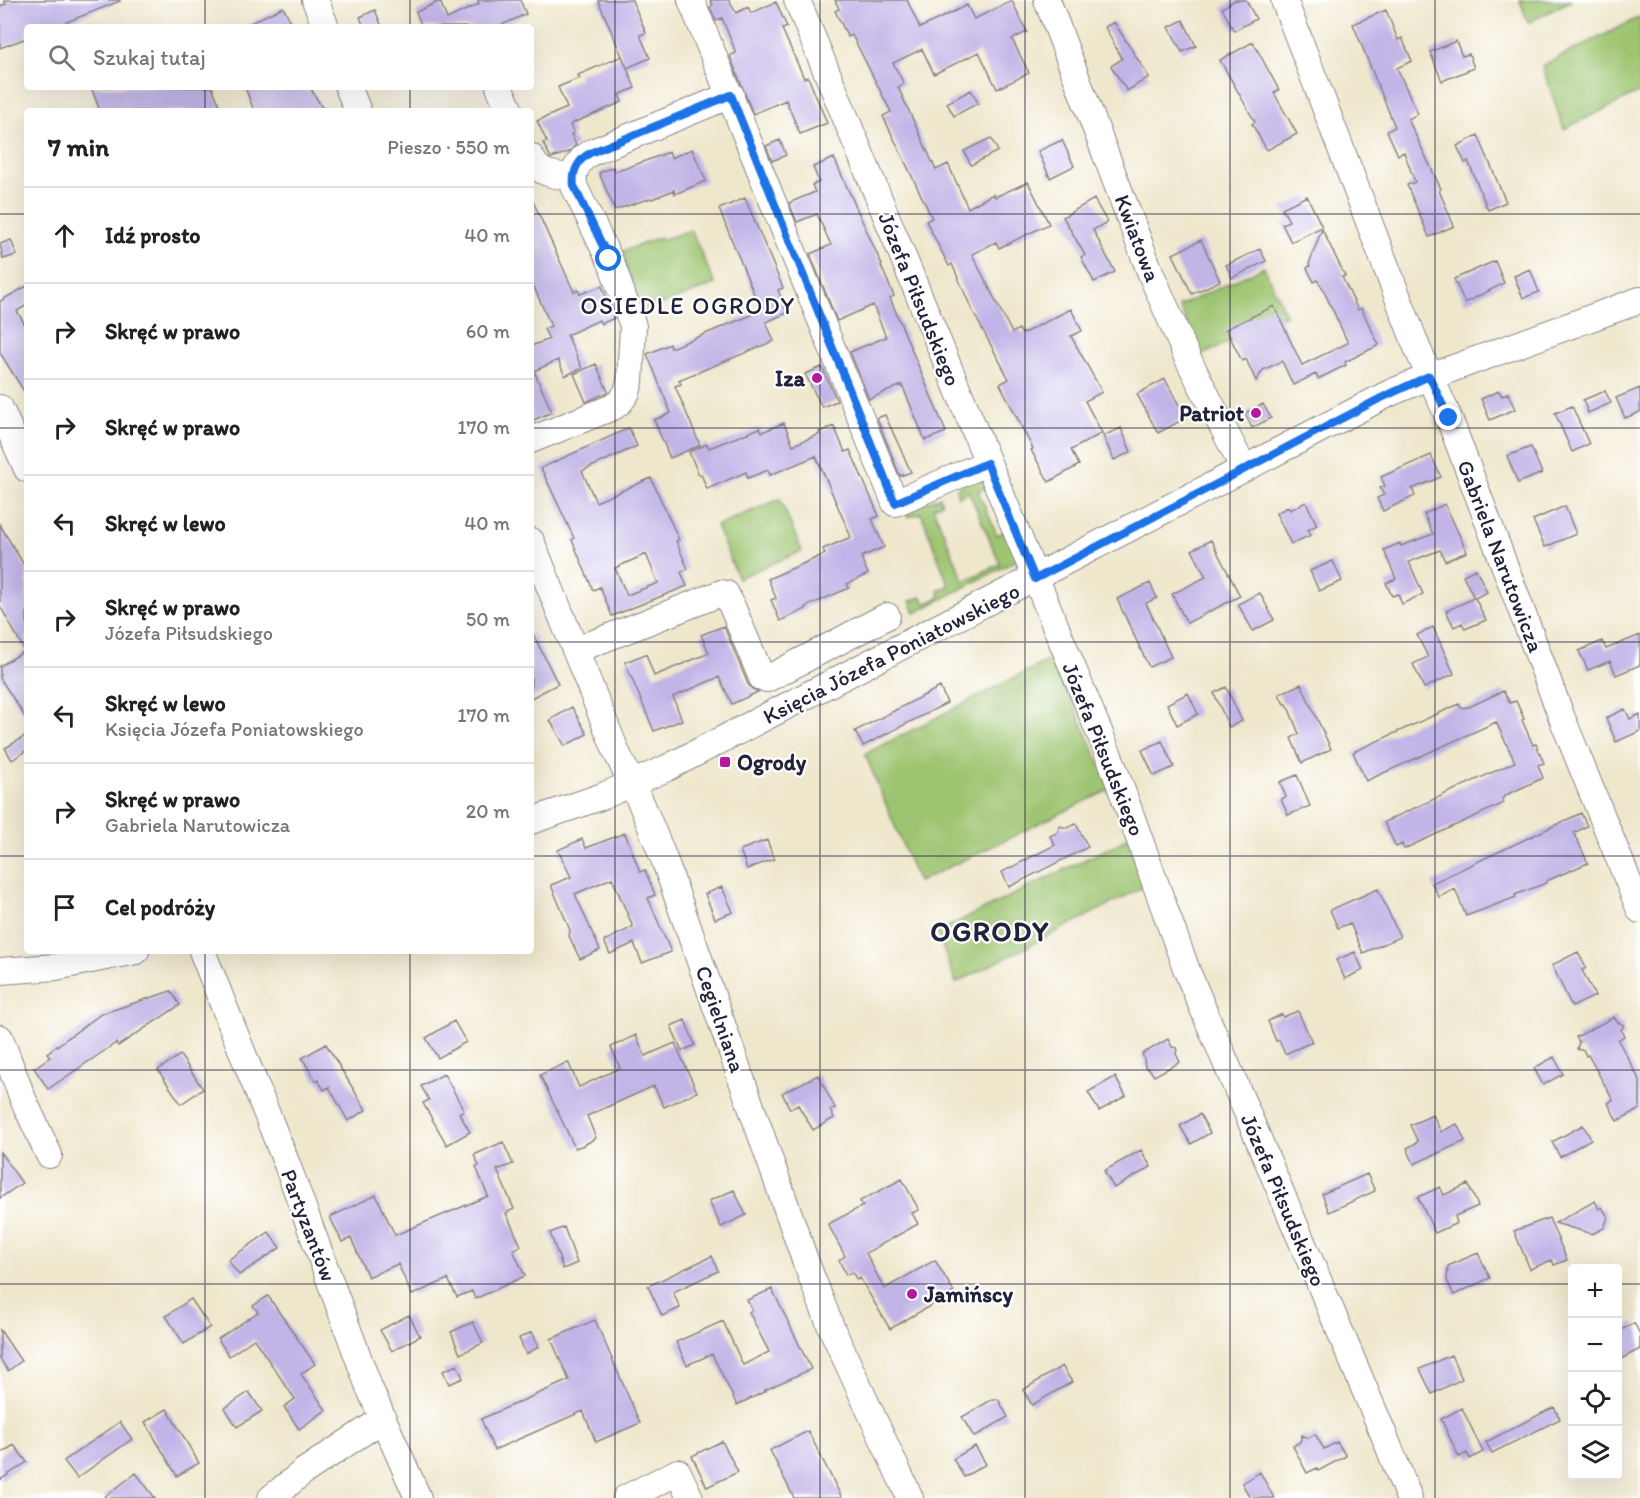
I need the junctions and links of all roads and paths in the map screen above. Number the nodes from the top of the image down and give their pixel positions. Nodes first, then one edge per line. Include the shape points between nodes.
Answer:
1 (315, 0) edge
2 (691, 0) edge
3 (797, 0) edge
4 (1047, 0) edge
5 (1284, 0) edge
6 (325, 24) edge
7 (349, 90) edge
8 (500, 90) edge
9 (731, 95) junction
10 (357, 108) edge
11 (509, 108) edge
12 (534, 163) edge
13 (573, 177) junction
14 (1640, 300) edge
15 (1429, 376) junction
16 (0, 408) edge
17 (534, 440) edge
18 (24, 462) edge
19 (987, 463) junction
20 (1244, 469) junction
21 (534, 548) edge
22 (1035, 579) junction
23 (887, 615) dead end
24 (576, 650) junction
25 (632, 785) junction
26 (534, 820) edge
27 (1640, 910) edge
28 (121, 954) edge
29 (203, 954) edge
30 (0, 971) edge
31 (0, 1038) edge
32 (49, 1155) dead end
33 (383, 1419) junction
34 (271, 1498) edge
35 (418, 1498) edge
36 (626, 1498) edge
37 (690, 1498) edge
38 (910, 1498) edge
39 (1409, 1498) edge

1 - 6 street
2 - 9 street
3 - 19 street, Józefa Piłsudskiego
4 - 20 street, Kwiatowa via 1151,274 1187,357
5 - 15 street, Gabriela Narutowicza
7 - 10 street
8 - 11 street
9 - 13 street via 586,156
9 - 19 street via 895,503
12 - 13 street via 552,175
13 - 17 street via 612,265 633,326 630,381 621,401 612,407
14 - 15 street, Księcia Józefa Poniatowskiego
15 - 20 street, Księcia Józefa Poniatowskiego
15 - 27 street, Gabriela Narutowicza via 1449,418 1562,718
16 - 18 street
19 - 22 street, Józefa Piłsudskiego
20 - 22 street, Księcia Józefa Poniatowskiego
21 - 24 street, Cegielniana
22 - 25 street, Księcia Józefa Poniatowskiego
22 - 39 street, Józefa Piłsudskiego via 1129,805 1187,970
23 - 24 street via 767,679 762,678 726,594 721,593
24 - 25 street, Cegielniana
25 - 26 street, Księcia Józefa Poniatowskiego
25 - 38 street, Cegielniana via 668,870 831,1327
28 - 30 street via 67,965
29 - 33 street, Partyzantów
31 - 32 street
33 - 34 street
33 - 35 street, Partyzantów
36 - 37 street via 678,1472

